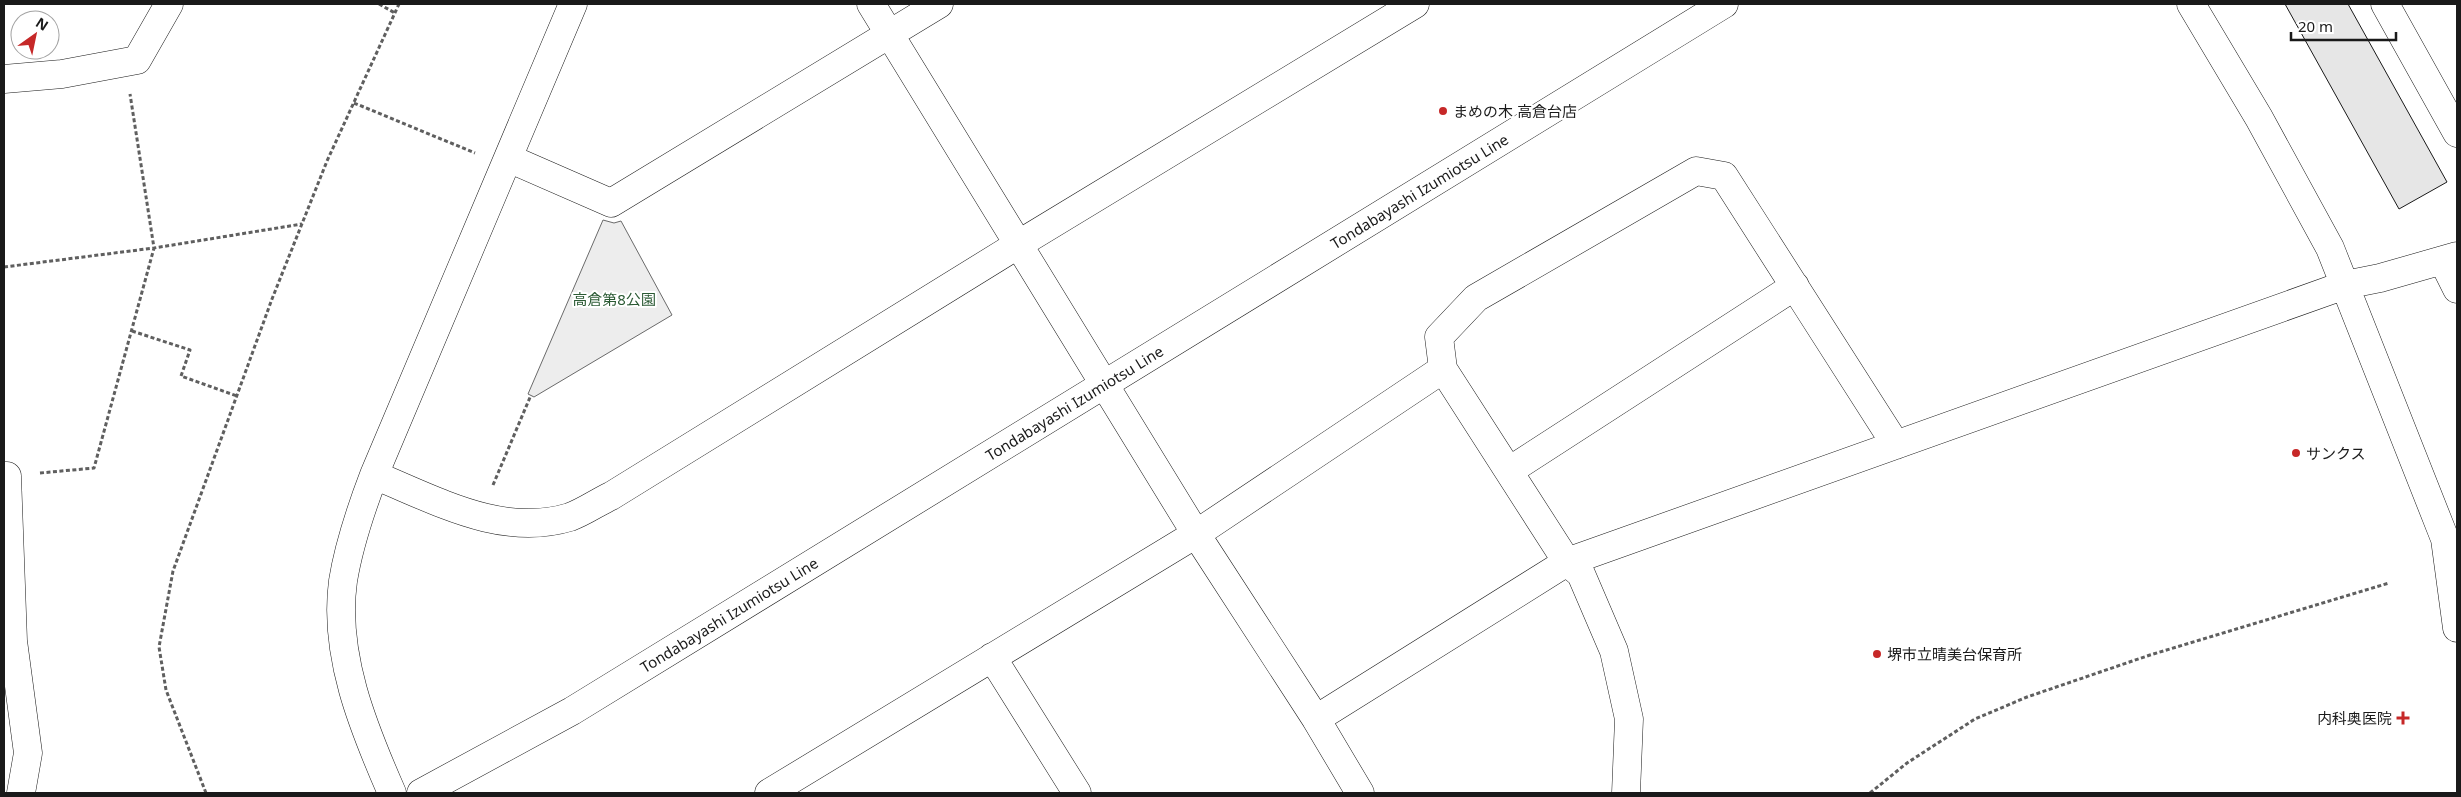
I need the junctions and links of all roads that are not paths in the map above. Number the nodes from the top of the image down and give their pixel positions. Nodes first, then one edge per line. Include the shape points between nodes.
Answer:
1 (169, 4) edge
2 (573, 4) edge
3 (871, 4) edge
4 (939, 4) edge
5 (1415, 4) edge
6 (1724, 4) edge
7 (2191, 4) edge
8 (2385, 4) edge
9 (890, 35) junction
10 (4, 79) edge
11 (2457, 133) edge
12 (506, 162) junction
13 (1019, 244) junction
14 (2450, 258) edge
15 (2345, 285) junction
16 (1795, 286) junction
17 (2457, 289) edge
18 (1443, 369) junction
19 (1104, 383) junction
20 (1896, 445) junction
21 (1508, 471) junction
22 (374, 475) junction
23 (5, 476) edge
24 (1196, 534) junction
25 (1567, 562) junction
26 (2457, 628) edge
27 (8, 642) edge
28 (992, 657) junction
29 (1316, 719) junction
30 (21, 793) edge
31 (392, 793) edge
32 (421, 793) edge
33 (768, 793) edge
34 (1077, 793) edge
35 (1360, 793) edge
36 (1626, 793) edge

1 - 10 street via 137,60 62,74
2 - 12 street
3 - 9 street
4 - 9 street
5 - 13 street
6 - 19 street, Tondabayashi Izumiotsu Line
7 - 15 street via 2259,118 2330,248
8 - 11 street
9 - 12 street via 611,203
9 - 13 street
12 - 22 street
13 - 19 street
13 - 22 street via 611,496 571,516 527,525 478,518
14 - 15 street
14 - 17 street
15 - 20 street
15 - 26 street via 2445,539
16 - 18 street via 1724,176 1696,171 1476,298 1439,337
16 - 20 street
16 - 21 street
18 - 21 street
18 - 24 street
19 - 24 street
19 - 32 street, Tondabayashi Izumiotsu Line via 572,710
20 - 25 street
21 - 25 street
22 - 31 street via 359,516 343,581 341,626 348,671 367,738
23 - 27 street
24 - 28 street
24 - 29 street
25 - 29 street
25 - 36 street via 1581,574 1614,651 1629,719
27 - 30 street via 28,753
28 - 33 street
28 - 34 street
29 - 35 street

